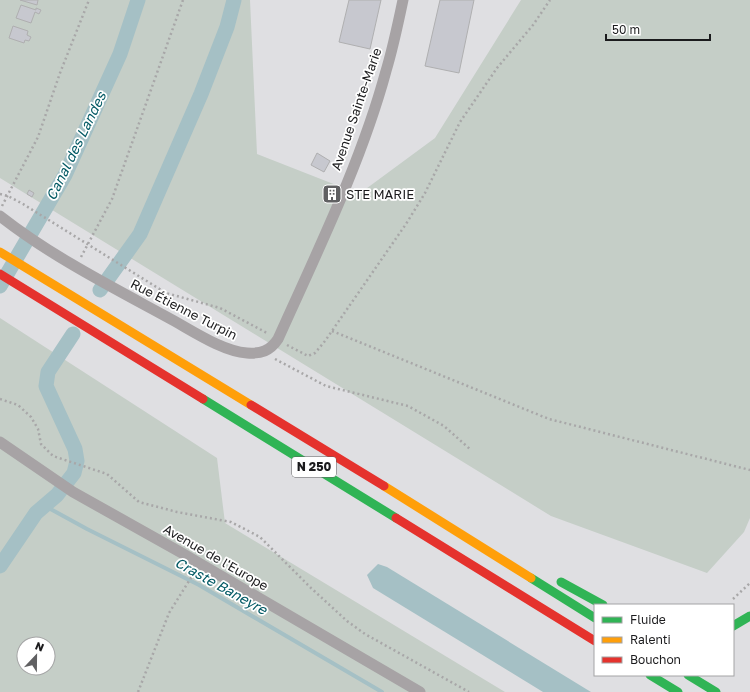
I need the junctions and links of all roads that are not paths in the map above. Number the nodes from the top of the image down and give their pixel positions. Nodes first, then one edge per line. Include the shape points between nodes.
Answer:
1 (403, 0) edge
2 (0, 216) edge
3 (0, 252) edge
4 (0, 274) edge
5 (265, 352) joint
6 (0, 442) edge
7 (329, 452) junction
8 (513, 555) dead end
9 (553, 578) dead end
10 (601, 604) edge
11 (750, 616) edge
12 (594, 617) edge
13 (734, 625) edge
14 (594, 640) edge
15 (652, 676) edge
16 (690, 676) edge
17 (420, 692) edge
18 (678, 692) edge
19 (716, 692) edge

1 - 5 street, Avenue Sainte-Marie via 386,72 357,156 278,339
2 - 5 street, Rue Étienne Turpin via 75,266 228,349 246,353
3 - 7 highway, N 250
4 - 14 highway, N 250
6 - 17 street, Avenue de l'Europe via 73,492
7 - 8 highway
7 - 12 highway, N 250
9 - 10 highway
11 - 13 highway
15 - 18 highway
16 - 19 highway

